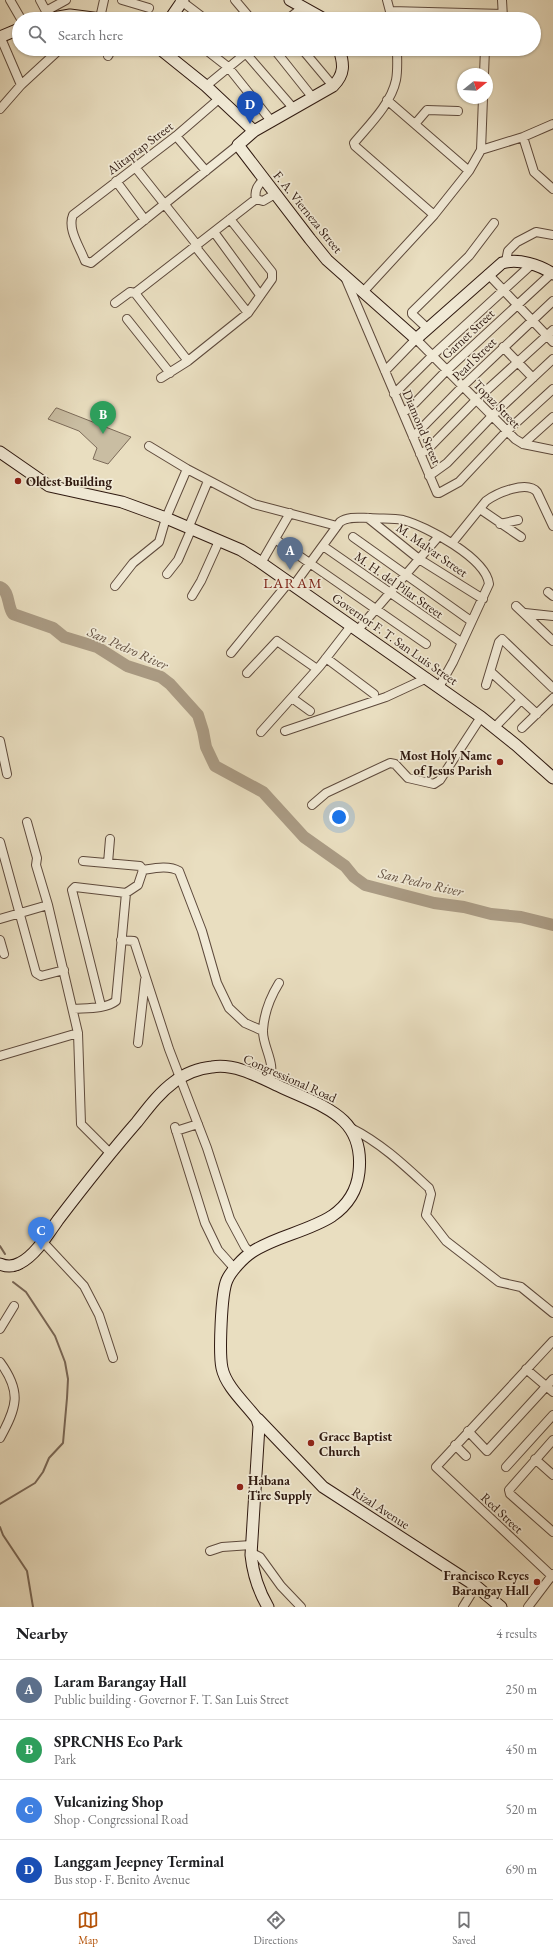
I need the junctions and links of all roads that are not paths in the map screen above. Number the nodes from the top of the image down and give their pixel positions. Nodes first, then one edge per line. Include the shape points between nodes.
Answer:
1 (10, 0) edge
2 (40, 0) edge
3 (66, 0) edge
4 (104, 0) edge
5 (122, 0) edge
6 (182, 0) edge
7 (235, 0) edge
8 (290, 0) edge
9 (386, 0) edge
10 (502, 0) edge
11 (304, 7) junction
12 (149, 8) dead end
13 (17, 12) edge
14 (45, 12) edge
15 (52, 12) edge
16 (99, 12) edge
17 (174, 12) edge
18 (197, 12) edge
19 (245, 12) edge
20 (297, 12) edge
21 (312, 12) edge
22 (391, 12) edge
23 (503, 12) edge
24 (12, 32) edge
25 (0, 37) edge
26 (53, 56) edge
27 (169, 56) edge
28 (214, 56) edge
29 (240, 56) edge
30 (252, 56) edge
31 (280, 56) edge
32 (308, 56) edge
33 (340, 56) edge
34 (397, 56) edge
35 (484, 56) edge
36 (228, 67) junction
37 (484, 68) edge
38 (22, 85) junction
39 (206, 86) junction
40 (333, 86) junction
41 (220, 98) junction
42 (313, 98) junction
43 (387, 100) junction
44 (483, 104) edge
45 (0, 109) edge
46 (294, 109) junction
47 (458, 111) dead end
48 (272, 122) junction
49 (415, 124) junction
50 (553, 124) edge
51 (254, 131) junction
52 (176, 136) junction
53 (523, 137) junction
54 (238, 145) junction
55 (481, 150) junction
56 (135, 167) junction
57 (206, 171) junction
58 (469, 171) junction
59 (264, 179) junction
60 (116, 181) junction
61 (552, 188) edge
62 (275, 194) junction
63 (256, 198) junction
64 (165, 204) junction
65 (434, 216) junction
66 (230, 219) junction
67 (145, 220) junction
68 (494, 223) dead end
69 (214, 232) junction
70 (553, 235) edge
71 (197, 245) junction
72 (506, 262) junction
73 (532, 264) junction
74 (488, 274) junction
75 (552, 274) edge
76 (344, 275) junction
77 (504, 290) junction
78 (363, 292) junction
79 (135, 294) junction
80 (260, 295) junction
81 (553, 301) edge
82 (115, 303) dead end
83 (517, 305) junction
84 (248, 313) junction
85 (127, 319) dead end
86 (532, 320) junction
87 (427, 328) junction
88 (551, 336) edge
89 (416, 339) junction
90 (503, 347) junction
91 (432, 355) junction
92 (553, 360) edge
93 (188, 361) junction
94 (518, 362) junction
95 (447, 370) junction
96 (385, 371) junction
97 (170, 373) junction
98 (161, 378) dead end
99 (533, 378) junction
100 (463, 386) junction
101 (394, 394) junction
102 (551, 394) edge
103 (476, 400) junction
104 (402, 413) junction
105 (492, 416) junction
106 (553, 417) edge
107 (507, 431) junction
108 (413, 436) junction
109 (523, 444) junction
110 (149, 446) dead end
111 (552, 448) edge
112 (0, 452) edge
113 (420, 454) junction
114 (187, 469) junction
115 (429, 476) junction
116 (208, 481) junction
117 (480, 509) junction
118 (290, 513) junction
119 (166, 518) junction
120 (368, 518) junction
121 (518, 520) dead end
122 (500, 524) junction
123 (337, 526) junction
124 (553, 526) edge
125 (190, 527) junction
126 (439, 536) junction
127 (353, 537) dead end
128 (522, 537) dead end
129 (275, 539) junction
130 (219, 541) junction
131 (452, 543) junction
132 (323, 546) junction
133 (264, 558) dead end
134 (419, 559) junction
135 (310, 563) junction
136 (167, 574) dead end
137 (405, 575) junction
138 (292, 584) junction
139 (115, 586) dead end
140 (390, 593) junction
141 (192, 596) dead end
142 (483, 599) junction
143 (516, 606) dead end
144 (375, 610) junction
145 (525, 613) junction
146 (553, 616) edge
147 (471, 621) junction
148 (354, 628) junction
149 (553, 641) edge
150 (461, 642) junction
151 (426, 644) dead end
152 (230, 653) dead end
153 (326, 658) junction
154 (317, 669) junction
155 (490, 672) junction
156 (247, 673) dead end
157 (427, 678) junction
158 (486, 685) dead end
159 (440, 687) junction
160 (553, 688) edge
161 (374, 694) dead end
162 (292, 698) junction
163 (553, 698) edge
164 (521, 700) junction
165 (310, 711) dead end
166 (537, 714) junction
167 (481, 717) junction
168 (494, 728) junction
169 (522, 728) dead end
170 (285, 731) dead end
171 (261, 732) dead end
172 (0, 741) edge
173 (1, 750) edge
174 (7, 774) dead end
175 (553, 778) edge
176 (312, 805) dead end
177 (27, 822) dead end
178 (110, 839) dead end
179 (0, 842) edge
180 (83, 861) dead end
181 (108, 863) junction
182 (143, 870) junction
183 (126, 893) junction
184 (48, 905) junction
185 (20, 914) junction
186 (0, 919) edge
187 (0, 940) edge
188 (121, 940) junction
189 (4, 954) dead end
190 (64, 970) junction
191 (146, 977) junction
192 (279, 983) dead end
193 (101, 1006) junction
194 (74, 1009) junction
195 (263, 1031) junction
196 (78, 1033) junction
197 (138, 1043) dead end
198 (0, 1056) edge
199 (181, 1078) junction
200 (268, 1081) junction
201 (198, 1124) junction
202 (351, 1128) junction
203 (110, 1153) junction
204 (42, 1241) junction
205 (251, 1253) junction
206 (0, 1264) edge
207 (235, 1269) junction
208 (14, 1306) dead end
209 (553, 1313) edge
210 (0, 1329) edge
211 (553, 1341) edge
212 (112, 1358) dead end
213 (0, 1362) edge
214 (526, 1369) junction
215 (553, 1379) edge
216 (550, 1389) edge
217 (553, 1415) edge
218 (257, 1419) junction
219 (468, 1431) junction
220 (276, 1437) junction
221 (0, 1438) edge
222 (259, 1440) junction
223 (553, 1440) edge
224 (455, 1446) junction
225 (466, 1456) dead end
226 (535, 1459) junction
227 (506, 1466) dead end
228 (553, 1475) edge
229 (553, 1532) edge
230 (251, 1550) junction
231 (210, 1551) dead end
232 (552, 1576) edge
233 (476, 1586) junction
234 (268, 1607) edge
235 (301, 1607) edge
236 (463, 1607) edge
237 (501, 1607) edge
238 (528, 1607) edge

1 - 13 street
2 - 14 street
3 - 15 street
4 - 16 street
5 - 12 street
6 - 17 street
6 - 18 street
7 - 19 street
8 - 11 street
9 - 22 street
10 - 23 street
11 - 20 street
11 - 21 street
24 - 25 street
25 - 38 street
26 - 38 street
27 - 39 street
28 - 36 street
29 - 36 street
30 - 46 street
31 - 42 street
32 - 40 street
33 - 40 street via 342,75
34 - 43 street via 396,80
35 - 37 street
36 - 39 street
36 - 48 street
38 - 45 street
39 - 41 street
40 - 42 street
41 - 51 street
41 - 52 street, Alitaptap Street
42 - 46 street
43 - 49 street
43 - 65 street via 354,143 355,146
44 - 55 street
46 - 48 street
47 - 49 street via 427,110
48 - 51 street
49 - 58 street
50 - 53 street
51 - 54 street
52 - 56 street, Alitaptap Street
52 - 57 street
53 - 55 street
53 - 61 street via 534,172
54 - 57 street
54 - 59 street, F. A. Vierneza Street
55 - 58 street
56 - 60 street, Alitaptap Street
56 - 64 street
57 - 64 street
58 - 65 street
59 - 62 street, F. A. Vierneza Street
59 - 63 street via 257,186
60 - 67 street
60 - 67 street, Alitaptap Street via 73,215 70,221 86,261 91,263
62 - 63 street via 263,201
62 - 76 street, F. A. Vierneza Street via 327,260
63 - 66 street
64 - 67 street
64 - 71 street
65 - 78 street
66 - 69 street
66 - 80 street via 272,272 272,279
68 - 87 street via 468,256 412,312
69 - 71 street
69 - 80 street
70 - 72 street via 536,232 517,242 508,251
71 - 79 street
71 - 84 street via 198,250
72 - 73 street
72 - 74 street via 497,265
73 - 75 street
73 - 77 street
74 - 77 street
74 - 87 street
75 - 83 street, Garnet Street
76 - 78 street, F. A. Vierneza Street
76 - 96 street, Diamond Street
77 - 83 street
77 - 91 street
78 - 89 street, F. A. Vierneza Street
79 - 82 street via 130,292
79 - 93 street
80 - 84 street
81 - 86 street, Pearl Street
83 - 86 street
83 - 95 street, Garnet Street
84 - 93 street
85 - 97 street
86 - 88 street
86 - 90 street, Pearl Street
87 - 89 street
88 - 94 street
89 - 91 street, Topaz Street
89 - 96 street
90 - 94 street
90 - 100 street, Pearl Street
91 - 95 street, Topaz Street
91 - 101 street
92 - 99 street
93 - 97 street
94 - 99 street
94 - 103 street
95 - 100 street, Topaz Street
95 - 104 street, Garnet Street via 427,392
96 - 101 street, Diamond Street
97 - 98 street
99 - 105 street
100 - 103 street, Topaz Street
100 - 108 street, Pearl Street
101 - 104 street, Diamond Street
102 - 107 street
103 - 105 street, Topaz Street
103 - 113 street via 446,432
104 - 108 street, Diamond Street
105 - 107 street, Topaz Street
105 - 115 street via 447,463
106 - 109 street
107 - 109 street, Topaz Street
107 - 115 street, Diamond Street via 459,482 439,493
108 - 113 street, Diamond Street
109 - 111 street, Topaz Street
110 - 114 street
112 - 119 street, Governor F. T. San Luis Street via 49,486 122,502
113 - 115 street, Diamond Street
114 - 116 street
114 - 119 street
116 - 118 street via 254,504
116 - 125 street
117 - 122 street
117 - 124 street via 493,496 525,487 531,488 537,492
117 - 131 street
118 - 123 street
118 - 129 street
119 - 125 street, Governor F. T. San Luis Street
119 - 139 street via 159,542 133,563
120 - 123 street via 346,519
120 - 126 street via 404,520
120 - 134 street, M. Malvar Street
121 - 122 street
122 - 128 street
123 - 132 street
125 - 130 street, Governor F. T. San Luis Street
125 - 136 street via 178,560
126 - 131 street
126 - 134 street
127 - 137 street
129 - 133 street
129 - 135 street
130 - 138 street, Governor F. T. San Luis Street via 251,556
130 - 141 street
131 - 142 street via 478,565 487,577 488,588
132 - 135 street
132 - 140 street, M. H. del Pilar Street
134 - 137 street
134 - 142 street, M. Malvar Street
135 - 138 street
135 - 144 street
137 - 140 street
137 - 147 street
138 - 148 street, Governor F. T. San Luis Street
138 - 152 street
140 - 144 street
140 - 150 street, M. H. del Pilar Street
142 - 147 street
143 - 145 street
144 - 148 street
144 - 151 street
145 - 146 street
145 - 149 street
147 - 150 street
148 - 153 street
148 - 157 street, Governor F. T. San Luis Street
150 - 159 street
153 - 154 street
153 - 161 street
154 - 156 street via 277,641
154 - 162 street
155 - 158 street
155 - 160 street via 499,642 502,640
155 - 164 street
157 - 159 street, Governor F. T. San Luis Street
157 - 170 street via 386,697
159 - 167 street, Governor F. T. San Luis Street
162 - 165 street
162 - 171 street
163 - 166 street
164 - 166 street
164 - 168 street
166 - 169 street
167 - 168 street, Governor F. T. San Luis Street
167 - 176 street via 440,780 434,784 408,778 395,764 390,764 326,793
168 - 175 street, Governor F. T. San Luis Street
172 - 173 street
173 - 174 street
177 - 184 street
178 - 181 street
179 - 185 street
180 - 181 street
181 - 182 street via 140,866
182 - 183 street via 138,885
182 - 195 street via 165,867 179,871 202,932 217,983 229,1008 246,1023
183 - 188 street
183 - 193 street via 75,886 72,890
184 - 185 street
184 - 190 street
185 - 186 street
185 - 190 street via 36,973 41,976
187 - 189 street
188 - 191 street via 134,941
188 - 193 street via 116,1001
190 - 194 street
191 - 197 street
191 - 199 street
192 - 195 street via 272,995
193 - 194 street
194 - 196 street
195 - 200 street via 270,1060 271,1076
196 - 198 street
196 - 203 street via 81,1124
199 - 200 street, Congressional Road via 197,1070 218,1066 242,1070
199 - 201 street
199 - 203 street, Congressional Road via 163,1091
200 - 202 street, Congressional Road via 329,1109
201 - 205 street via 230,1219
201 - 207 street via 176,1129 205,1222 218,1250
202 - 205 street, Congressional Road via 358,1143 360,1161 358,1180 352,1196 331,1217
202 - 209 street via 399,1160 429,1188 431,1194 426,1215 446,1241 499,1282 520,1287
203 - 204 street, Congressional Road
204 - 206 street, Congressional Road via 20,1264
204 - 212 street via 84,1286 100,1315
205 - 207 street, Congressional Road
207 - 218 street, Congressional Road via 227,1281 225,1290 221,1334 222,1367 228,1381
208 - 210 street
211 - 214 street
213 - 221 street via 14,1385 15,1397 14,1410
214 - 216 street
214 - 219 street
215 - 216 street
216 - 219 street via 487,1450
217 - 227 street
218 - 220 street, Rizal Avenue
218 - 222 street
219 - 224 street
220 - 222 street
220 - 233 street, Rizal Avenue via 323,1487
222 - 230 street
223 - 226 street
224 - 225 street
224 - 232 street, Red Street via 436,1468
226 - 228 street
226 - 229 street via 509,1490 510,1494
230 - 231 street via 222,1547
230 - 234 street via 258,1590
230 - 235 street via 260,1557 281,1586
232 - 238 street
233 - 236 street
233 - 237 street, Rizal Avenue

